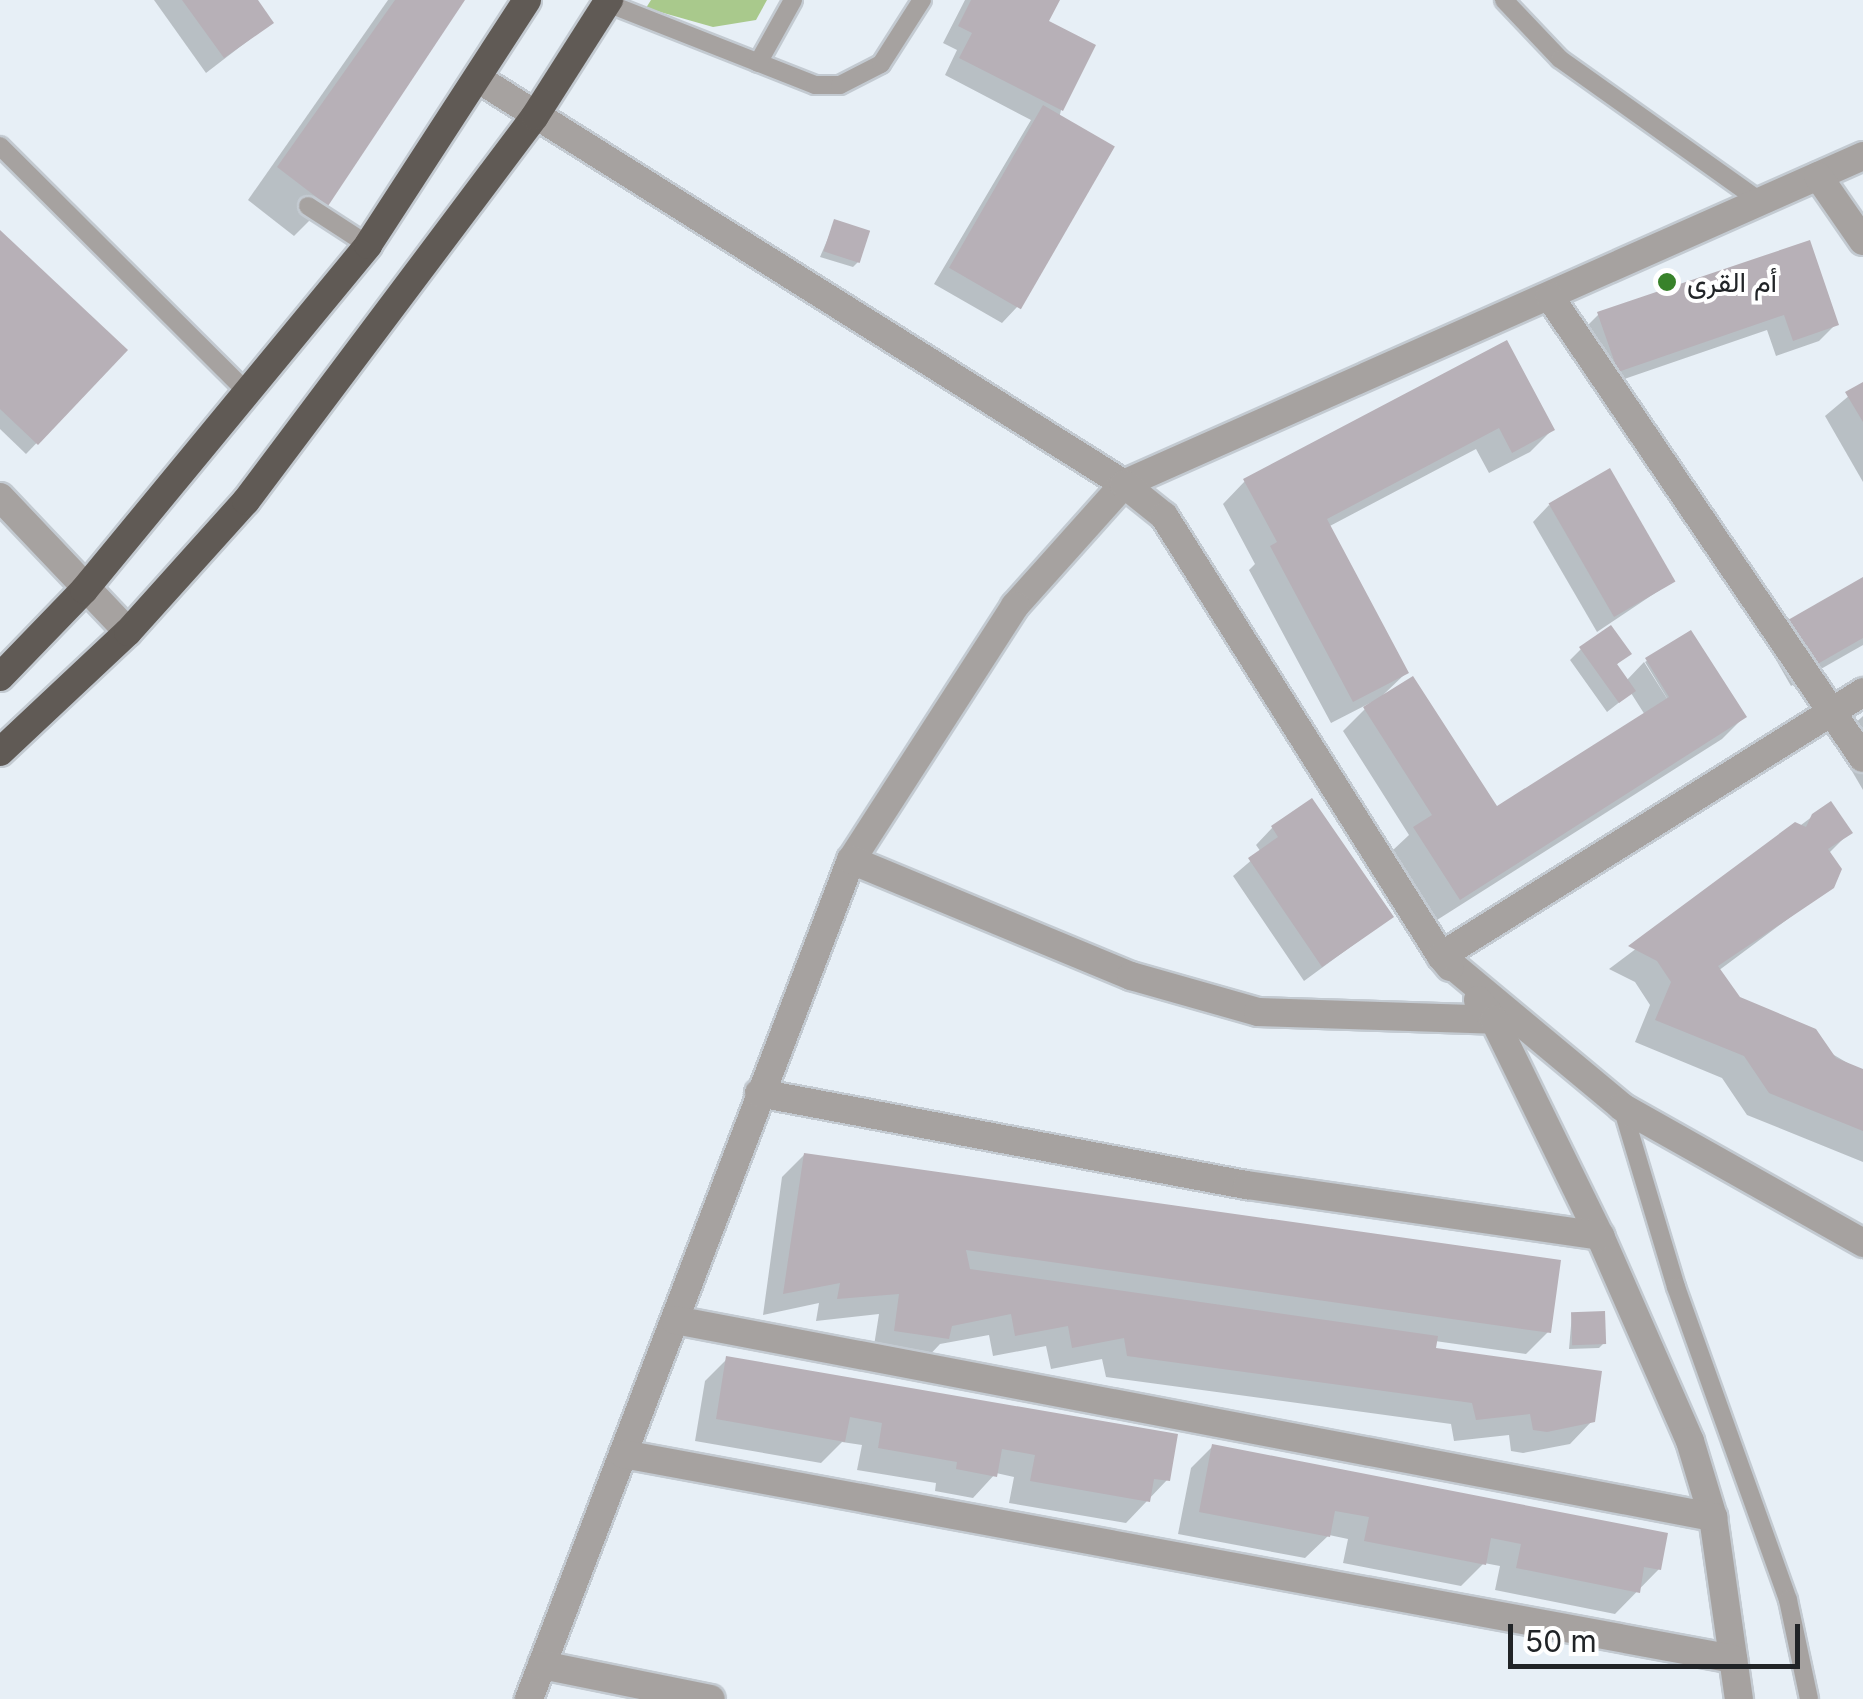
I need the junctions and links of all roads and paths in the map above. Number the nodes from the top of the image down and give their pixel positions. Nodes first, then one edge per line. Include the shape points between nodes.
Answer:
1 (527, 0) edge
2 (793, 0) edge
3 (922, 0) edge
4 (1504, 0) edge
5 (606, 1) edge
6 (758, 63) junction
7 (477, 78) junction
8 (535, 116) junction
9 (0, 146) edge
10 (1863, 156) edge
11 (1818, 176) junction
12 (1761, 202) junction
13 (308, 206) dead end
14 (1863, 242) edge
15 (368, 245) junction
16 (1550, 297) junction
17 (249, 394) junction
18 (1124, 484) junction
19 (0, 497) edge
20 (84, 590) junction
21 (128, 632) junction
22 (0, 678) edge
23 (1863, 692) edge
24 (1828, 713) junction
25 (0, 752) edge
26 (1863, 758) edge
27 (851, 860) junction
28 (1441, 956) junction
29 (1494, 1020) junction
30 (759, 1093) junction
31 (1622, 1106) junction
32 (1600, 1236) junction
33 (1863, 1243) edge
34 (675, 1320) junction
35 (623, 1454) junction
36 (1713, 1517) junction
37 (1733, 1659) junction
38 (542, 1665) junction
39 (530, 1699) edge
40 (711, 1699) edge
41 (1739, 1699) edge
42 (1809, 1699) edge

1 - 7 highway
2 - 6 lane
3 - 6 lane via 881,64 840,85 815,85
4 - 12 lane via 1560,59
5 - 6 lane
5 - 8 highway
7 - 8 street
7 - 15 highway
8 - 18 street
8 - 21 highway via 246,500
9 - 17 lane
10 - 11 street
11 - 12 street
11 - 14 street
12 - 16 street
13 - 15 lane
15 - 17 highway
16 - 18 street
16 - 24 street
17 - 20 highway
18 - 27 street via 1015,606
18 - 28 street via 1164,516
19 - 20 street
20 - 21 street
20 - 22 highway
21 - 25 highway
23 - 24 street
24 - 26 street
24 - 28 street
27 - 29 street via 1131,976 1258,1012
27 - 30 street
28 - 29 street
28 - 31 street
29 - 32 street
30 - 32 street via 1247,1185
30 - 34 street
31 - 33 street
31 - 42 lane via 1676,1287 1788,1600
32 - 36 street via 1690,1440
34 - 35 street
34 - 36 street
35 - 37 street
35 - 38 street
36 - 37 street
37 - 41 street
38 - 39 street
38 - 40 street

